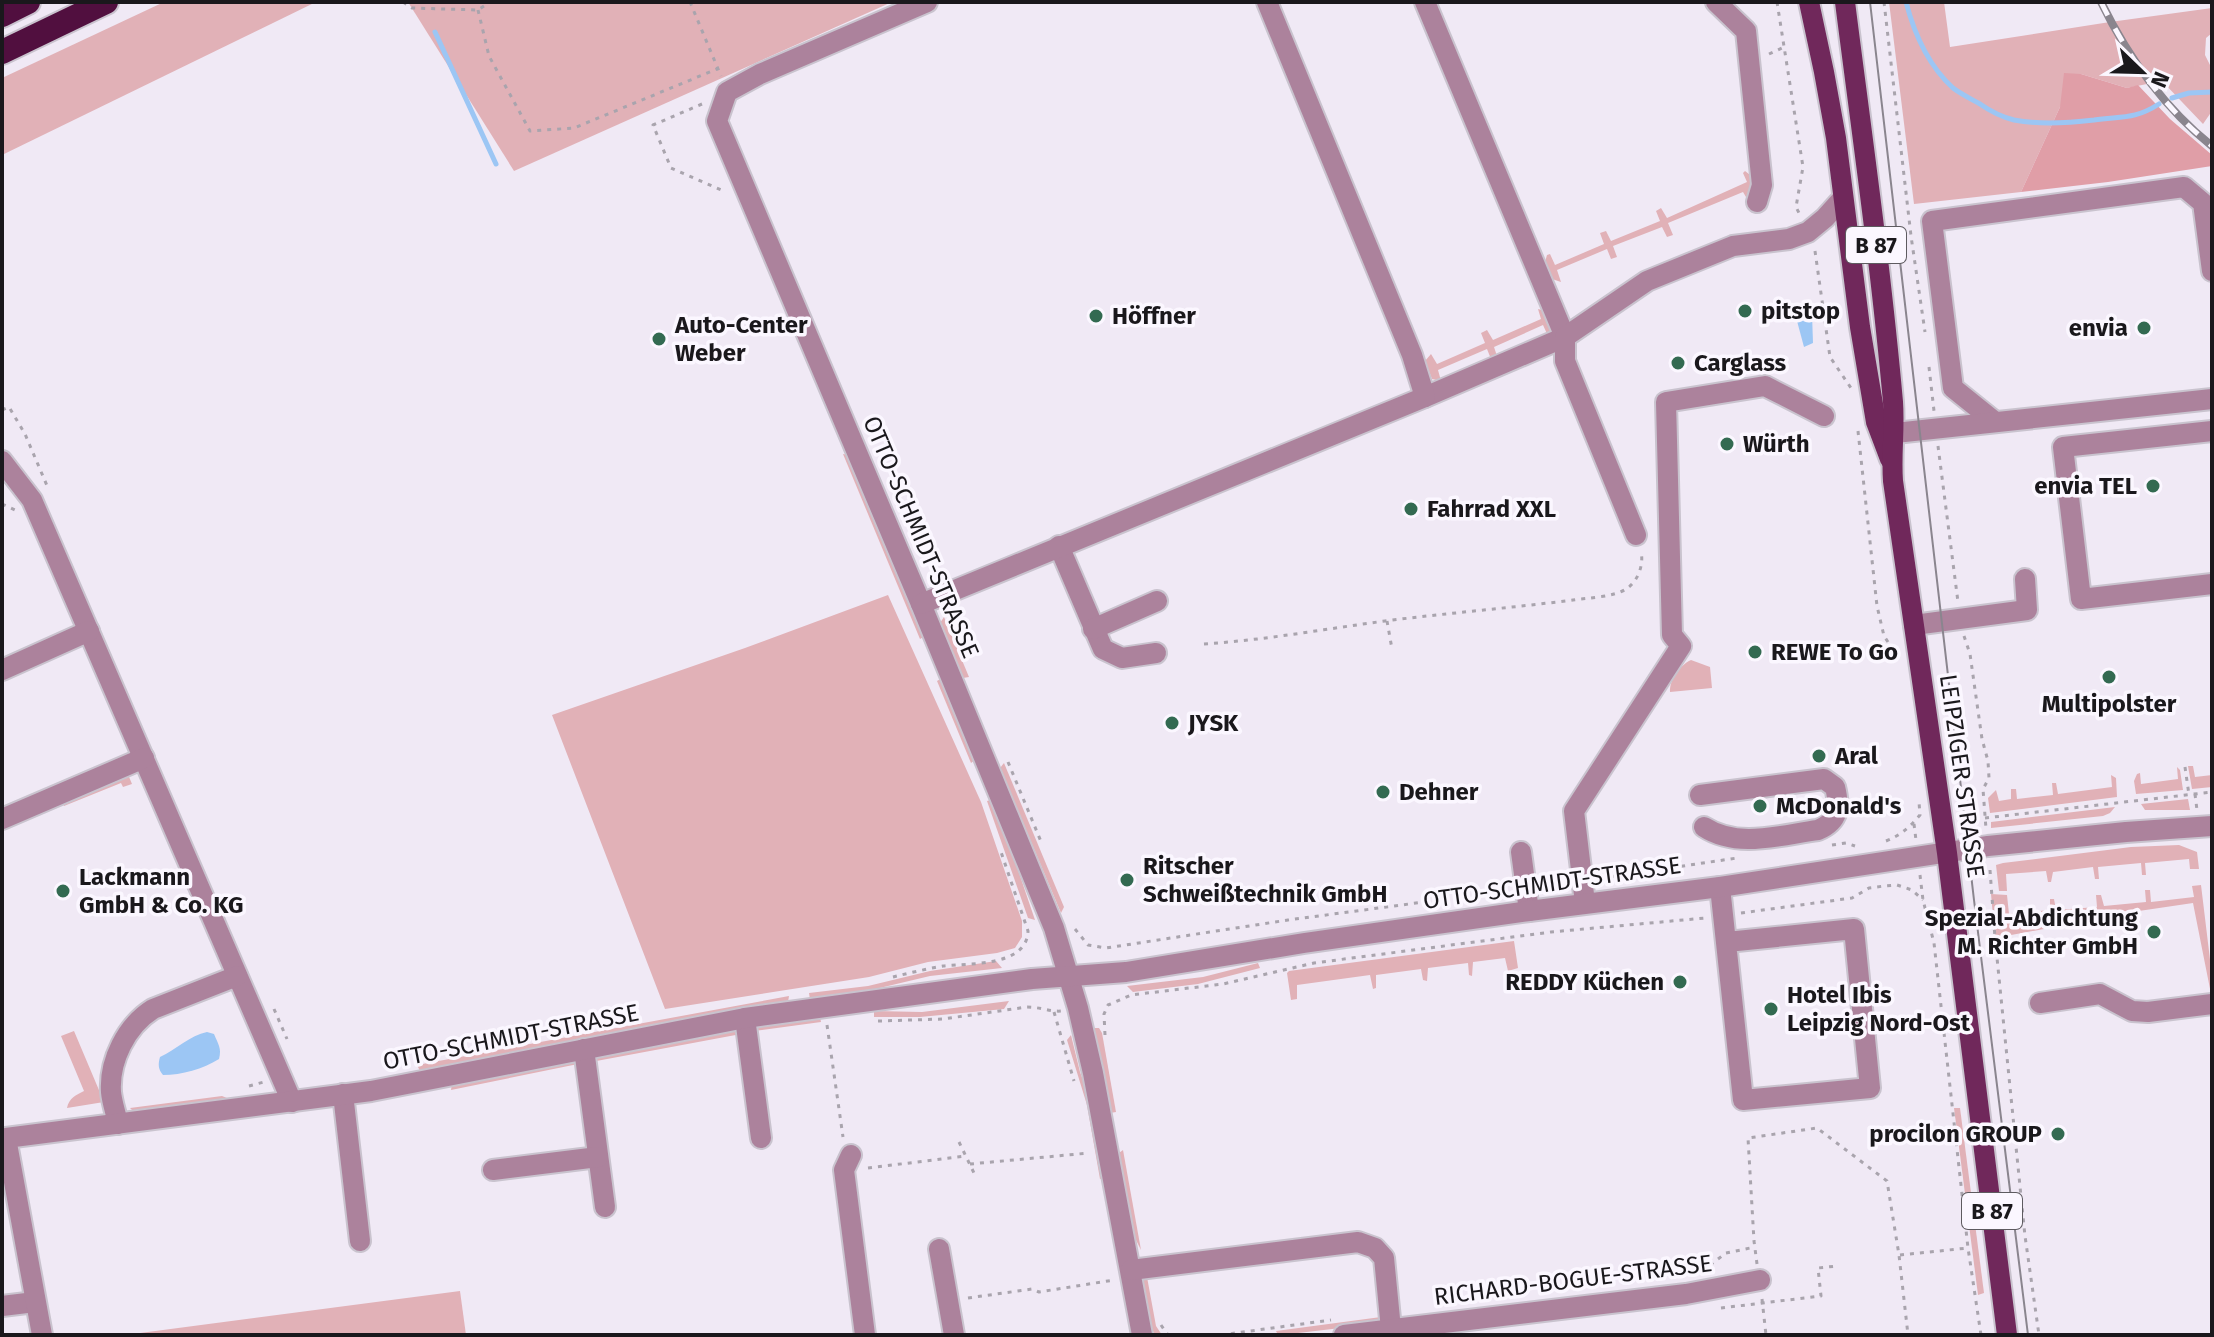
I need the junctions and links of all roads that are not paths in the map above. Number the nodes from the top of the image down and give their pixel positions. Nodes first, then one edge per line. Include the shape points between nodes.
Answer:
1 (28, 2) edge
2 (106, 2) edge
3 (927, 2) edge
4 (1267, 2) edge
5 (1425, 2) edge
6 (1716, 2) edge
7 (1809, 2) edge
8 (1845, 2) edge
9 (2, 15) edge
10 (2, 52) edge
11 (1843, 198) junction
12 (1757, 202) dead end
13 (2212, 271) edge
14 (1565, 337) junction
15 (1425, 397) junction
16 (2212, 399) edge
17 (1824, 416) dead end
18 (1994, 421) junction
19 (2212, 431) edge
20 (1895, 433) junction
21 (2, 461) edge
22 (1892, 463) junction
23 (1636, 535) road end
24 (1059, 546) junction
25 (2025, 579) dead end
26 (2212, 584) edge
27 (930, 601) junction
28 (1157, 601) dead end
29 (1914, 625) junction
30 (1093, 629) junction
31 (89, 631) junction
32 (1156, 653) dead end
33 (2, 670) edge
34 (144, 758) junction
35 (1700, 795) dead end
36 (2, 819) edge
37 (2212, 826) edge
38 (1704, 827) dead end
39 (1521, 852) dead end
40 (1947, 853) junction
41 (1720, 887) junction
42 (1585, 903) junction
43 (1529, 911) junction
44 (1727, 942) junction
45 (237, 976) junction
46 (1068, 976) junction
47 (2040, 1003) dead end
48 (2212, 1004) edge
49 (745, 1018) junction
50 (584, 1049) junction
51 (343, 1094) junction
52 (292, 1102) junction
53 (118, 1124) junction
54 (761, 1138) dead end
55 (5, 1141) edge
56 (598, 1157) junction
57 (848, 1163) road end
58 (493, 1170) dead end
59 (605, 1207) dead end
60 (360, 1241) dead end
61 (939, 1249) dead end
62 (1124, 1275) junction
63 (1760, 1280) road end
64 (35, 1302) junction
65 (2, 1306) edge
66 (1448, 1329) edge
67 (1379, 1332) edge
68 (42, 1335) edge
69 (865, 1335) edge
70 (954, 1335) edge
71 (1142, 1335) edge
72 (1344, 1335) edge
73 (2007, 1335) edge

1 - 9 highway
2 - 10 highway
3 - 27 street, OTTO-SCHMIDT-STRASSE via 727,92 717,121
4 - 15 street
5 - 14 street
6 - 12 street via 1746,31 1762,185
7 - 11 main road, LEIPZIGER STRASSE / B 87
8 - 20 main road, LEIPZIGER STRASSE / B 87
11 - 14 street via 1808,232 1733,246 1647,281
11 - 22 main road, LEIPZIGER STRASSE / B 87 via 1876,422
13 - 18 street via 2203,203 2184,187 1932,221 1953,388
14 - 15 street
14 - 23 street via 1565,361
15 - 24 street
16 - 18 street
17 - 42 street via 1765,386 1666,402 1672,635 1681,646 1574,811
18 - 20 street
19 - 26 street via 2063,447 2081,599
20 - 22 main road, LEIPZIGER STRASSE / B 87
21 - 31 street via 32,500
22 - 29 main road, LEIPZIGER STRASSE / B 87
24 - 27 street
24 - 30 street
25 - 29 street via 2027,610
27 - 46 street, OTTO-SCHMIDT-STRASSE
28 - 30 street
29 - 40 main road, LEIPZIGER STRASSE / B 87
30 - 32 street via 1103,649 1122,658
31 - 33 street
31 - 34 street
34 - 36 street
34 - 45 street
35 - 38 street via 1824,779 1835,787 1839,804 1836,818 1818,830 1738,840
37 - 40 street, OTTO-SCHMIDT-STRASSE via 2025,841
39 - 43 street
40 - 41 street, OTTO-SCHMIDT-STRASSE
40 - 73 main road, LEIPZIGER STRASSE / B 87
41 - 42 street, OTTO-SCHMIDT-STRASSE
41 - 44 street
42 - 43 street, OTTO-SCHMIDT-STRASSE
43 - 46 street, OTTO-SCHMIDT-STRASSE via 1105,975
44 - 44 street via 1743,1100 1870,1088 1854,929
45 - 52 street
45 - 53 street via 153,1009 136,1023 114,1065 111,1090
46 - 49 street, OTTO-SCHMIDT-STRASSE via 868,1012 825,1007
46 - 62 street via 1093,1073
47 - 48 street via 2100,994 2132,1011
49 - 50 street, OTTO-SCHMIDT-STRASSE
49 - 54 street
50 - 51 street, OTTO-SCHMIDT-STRASSE
50 - 56 street
51 - 52 street, OTTO-SCHMIDT-STRASSE
51 - 60 street
52 - 53 street, OTTO-SCHMIDT-STRASSE
53 - 55 street, OTTO-SCHMIDT-STRASSE
55 - 64 street
56 - 58 street
56 - 59 street
57 - 69 street
61 - 70 street
62 - 67 street via 1367,1244 1384,1258
62 - 71 street
63 - 66 street, RICHARD-BOGUE-STRASSE
64 - 65 street
64 - 68 street
66 - 67 street, RICHARD-BOGUE-STRASSE
67 - 72 street, RICHARD-BOGUE-STRASSE

